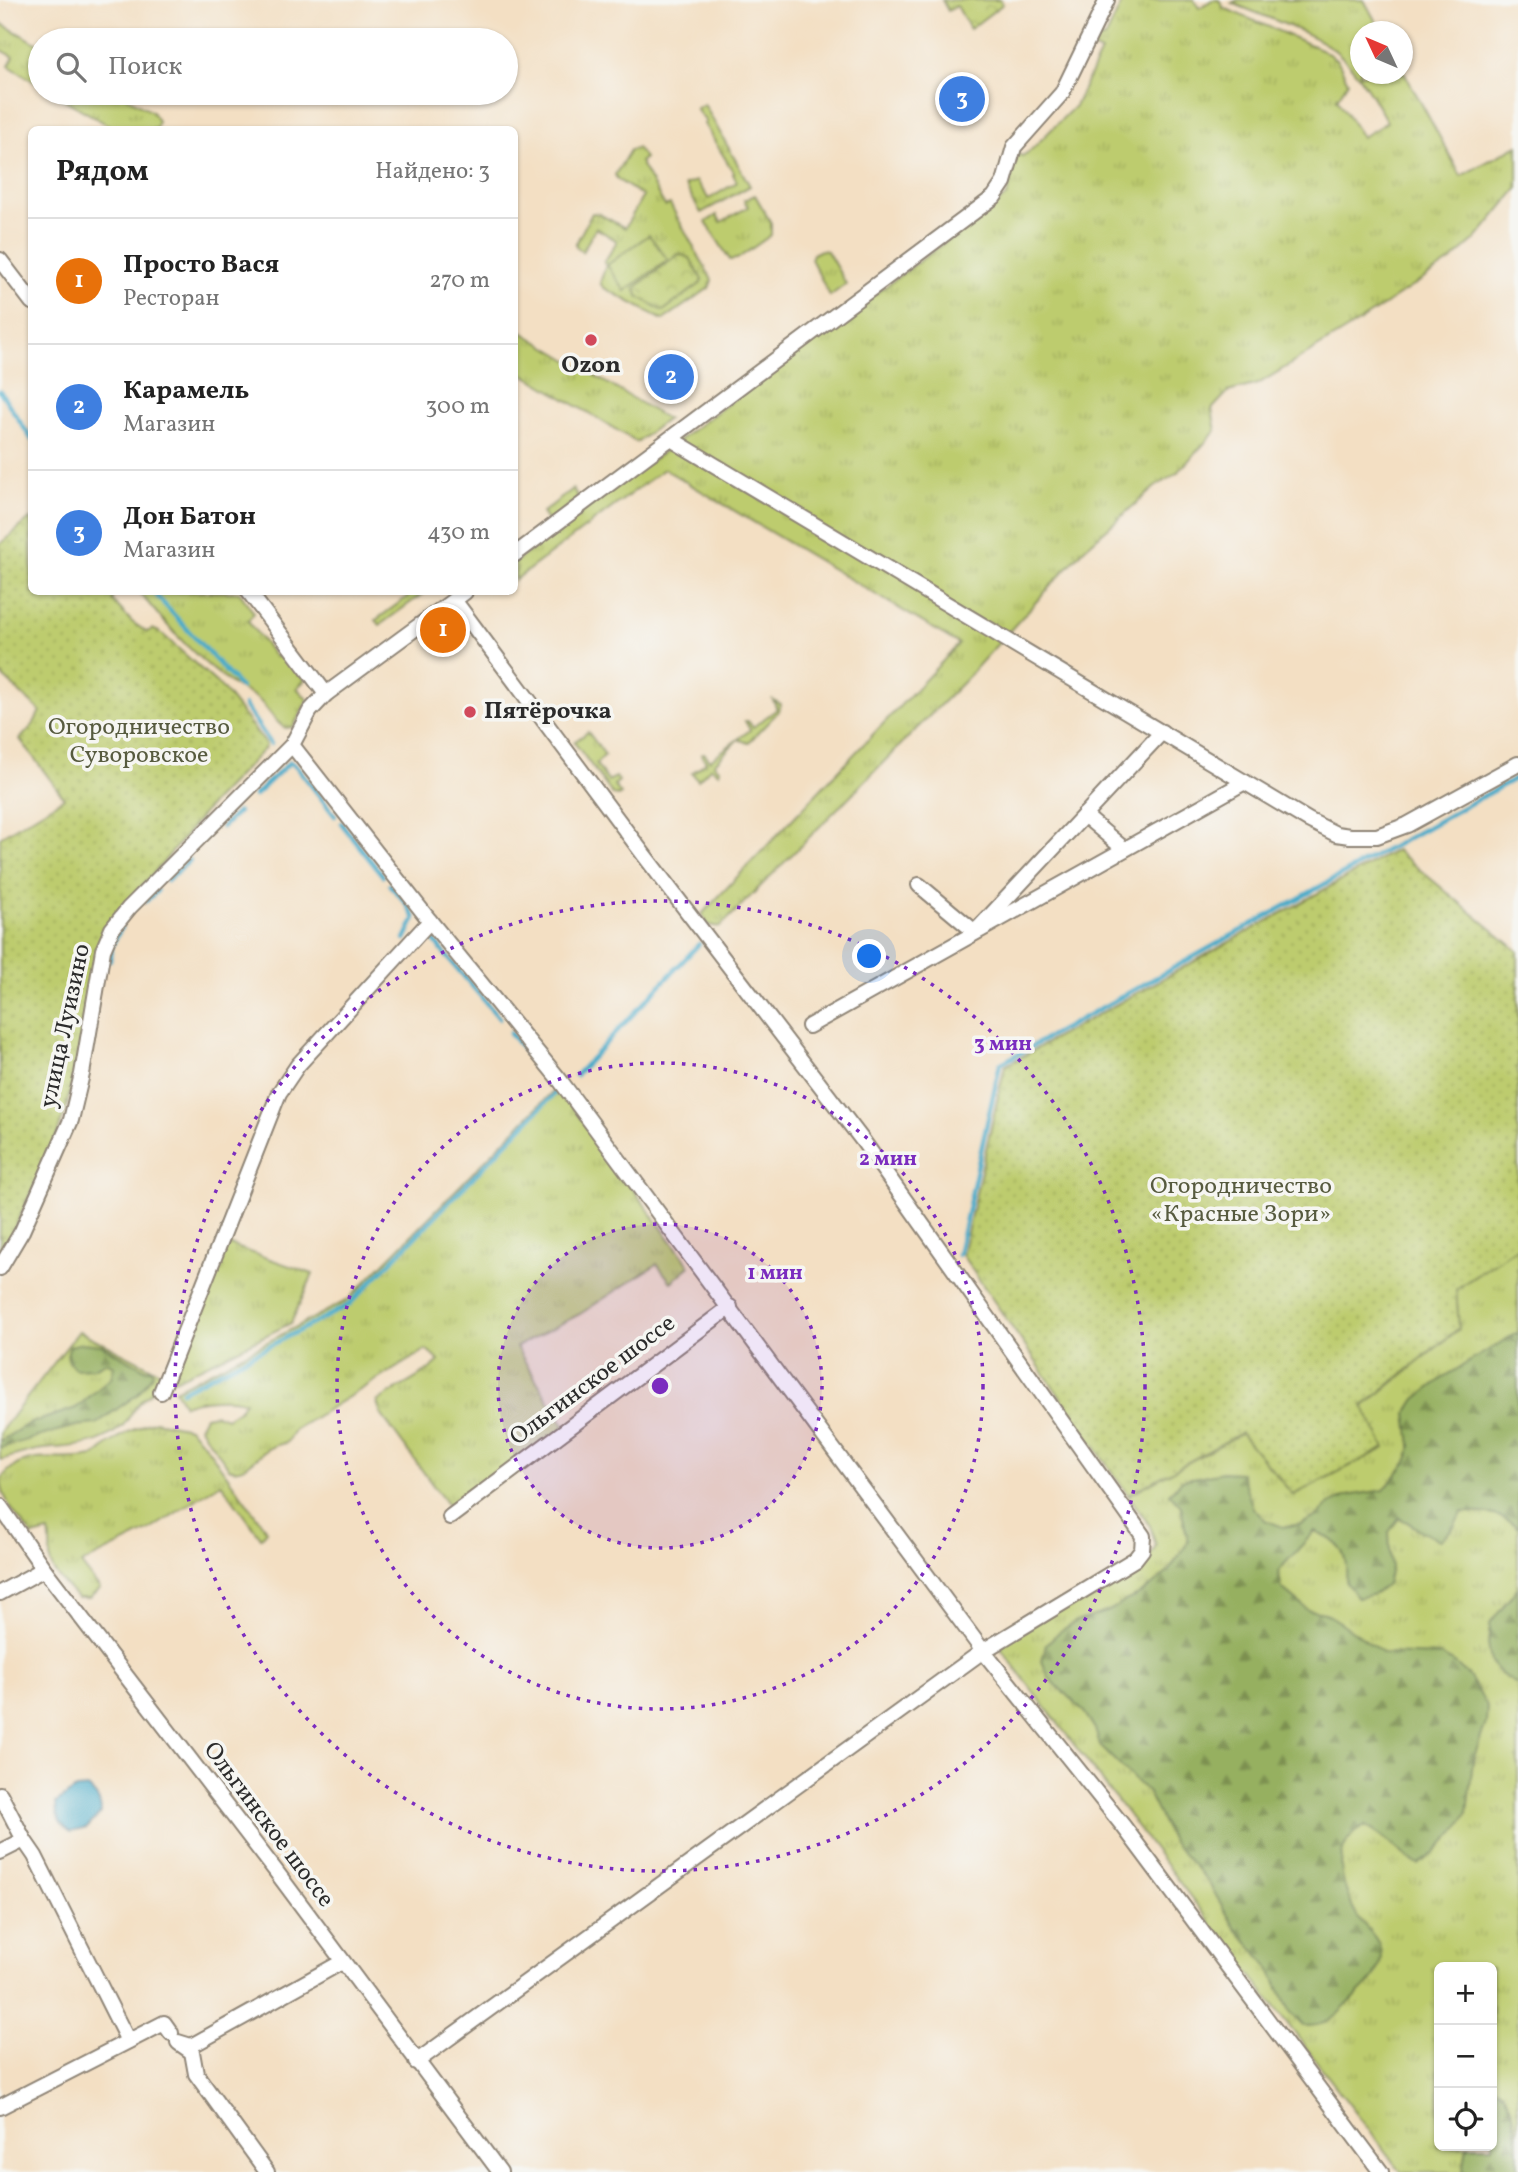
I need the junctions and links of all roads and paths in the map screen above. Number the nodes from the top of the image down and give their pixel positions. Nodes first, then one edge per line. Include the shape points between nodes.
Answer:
1 (1107, 0) edge
2 (0, 260) edge
3 (28, 297) edge
4 (671, 439) junction
5 (518, 552) edge
6 (251, 595) edge
7 (460, 596) edge
8 (326, 694) junction
9 (1162, 732) junction
10 (292, 745) junction
11 (1518, 764) edge
12 (1245, 782) junction
13 (1084, 815) junction
14 (1124, 849) junction
15 (919, 885) dead end
16 (430, 921) junction
17 (975, 932) junction
18 (808, 1026) dead end
19 (0, 1268) edge
20 (730, 1307) junction
21 (161, 1392) dead end
22 (0, 1506) edge
23 (450, 1517) dead end
24 (44, 1569) junction
25 (0, 1593) edge
26 (983, 1651) junction
27 (0, 1794) edge
28 (24, 1840) junction
29 (0, 1852) edge
30 (342, 1962) junction
31 (174, 2037) junction
32 (128, 2041) junction
33 (416, 2062) junction
34 (0, 2107) edge
35 (267, 2172) edge
36 (500, 2172) edge
37 (1381, 2172) edge

1 - 4 street via 1062,93 1014,147 1001,190
2 - 3 street
4 - 5 street
4 - 9 street
6 - 8 street
7 - 8 street, улица Луизино
7 - 26 street via 644,855 863,1141 1143,1536 1142,1550 1135,1559
8 - 10 street, улица Луизино via 310,711
9 - 12 street
9 - 13 street
10 - 16 street
10 - 19 street, улица Луизино via 112,929 103,950 71,1120 22,1231
11 - 12 street via 1407,825 1377,836 1336,834
12 - 14 street
13 - 14 street
13 - 17 street
14 - 17 street
15 - 17 street
16 - 20 street via 559,1079
16 - 21 street via 298,1065 279,1093
17 - 18 street
20 - 23 street, Ольгинское шоссе
20 - 26 street
22 - 24 street, Ольгинское шоссе
24 - 25 street
24 - 30 street, Ольгинское шоссе
26 - 33 street
26 - 37 street via 1124,1827
27 - 28 street
28 - 29 street
28 - 32 street
30 - 31 street via 191,2046
30 - 33 street, Ольгинское шоссе
31 - 32 street via 163,2023
31 - 35 street via 192,2052 196,2074
32 - 34 street
33 - 36 street, Ольгинское шоссе

